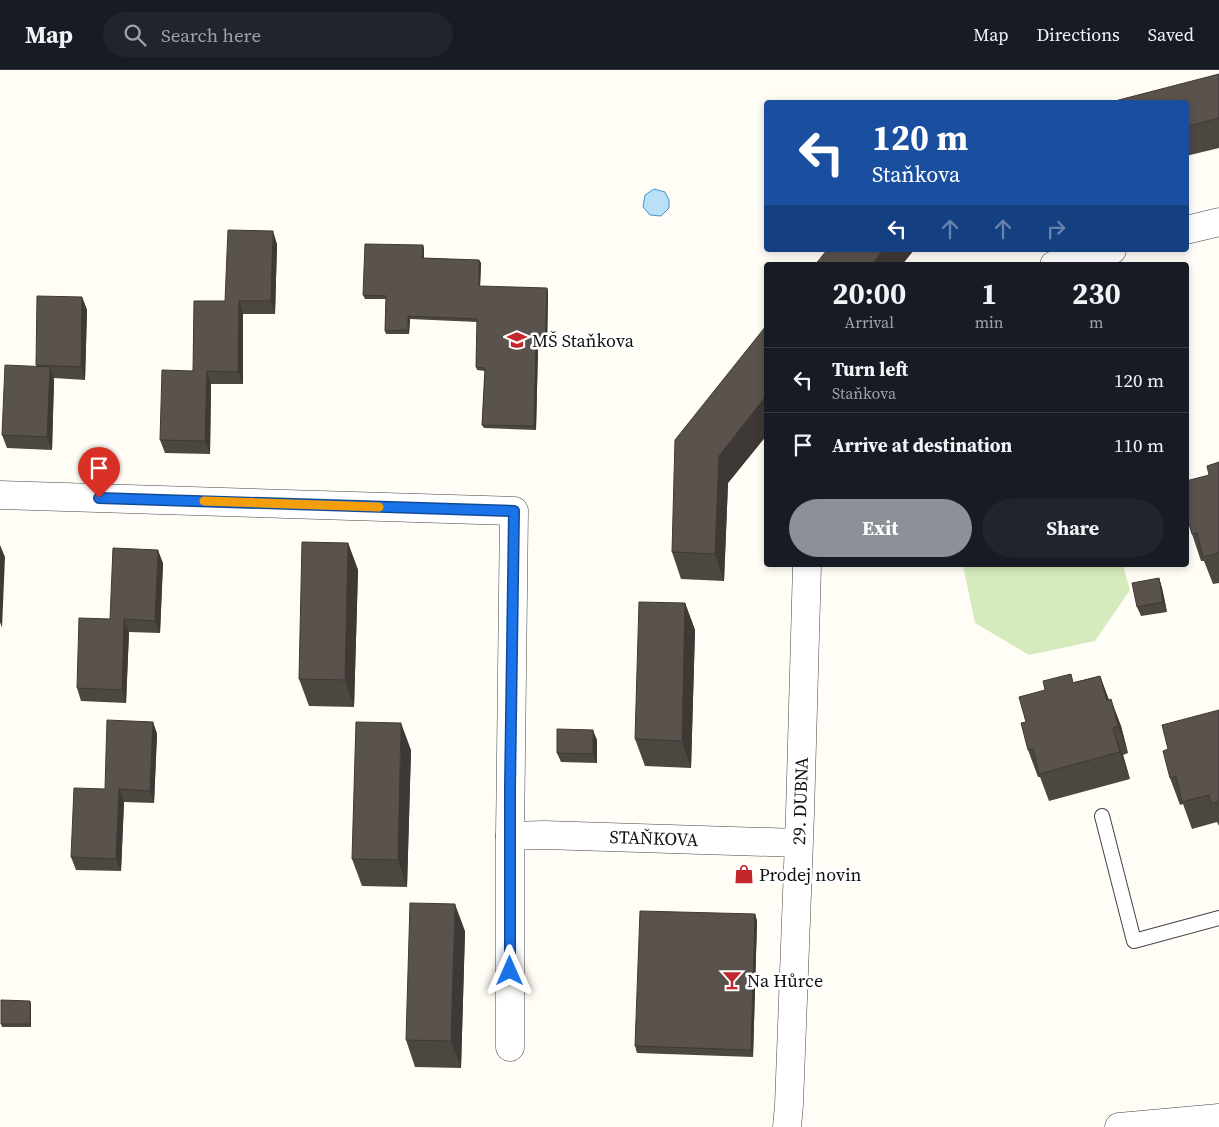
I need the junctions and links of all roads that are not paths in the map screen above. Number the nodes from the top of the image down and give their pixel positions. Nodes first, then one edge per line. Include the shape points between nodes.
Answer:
1 (1219, 222) edge
2 (1189, 229) edge
3 (1104, 252) edge
4 (1066, 262) edge
5 (0, 495) edge
6 (807, 567) edge
7 (1102, 816) dead end
8 (510, 836) junction
9 (798, 843) junction
10 (1219, 918) edge
11 (510, 1047) dead end
12 (1219, 1118) edge
13 (787, 1127) edge
14 (1119, 1127) edge

1 - 2 street
3 - 4 street
5 - 8 street via 514,511
6 - 9 street, 29. DUBNA
7 - 10 lane via 1134,940
8 - 9 street, STAŇKOVA
8 - 11 street
9 - 13 street, 29. DUBNA
12 - 14 street

